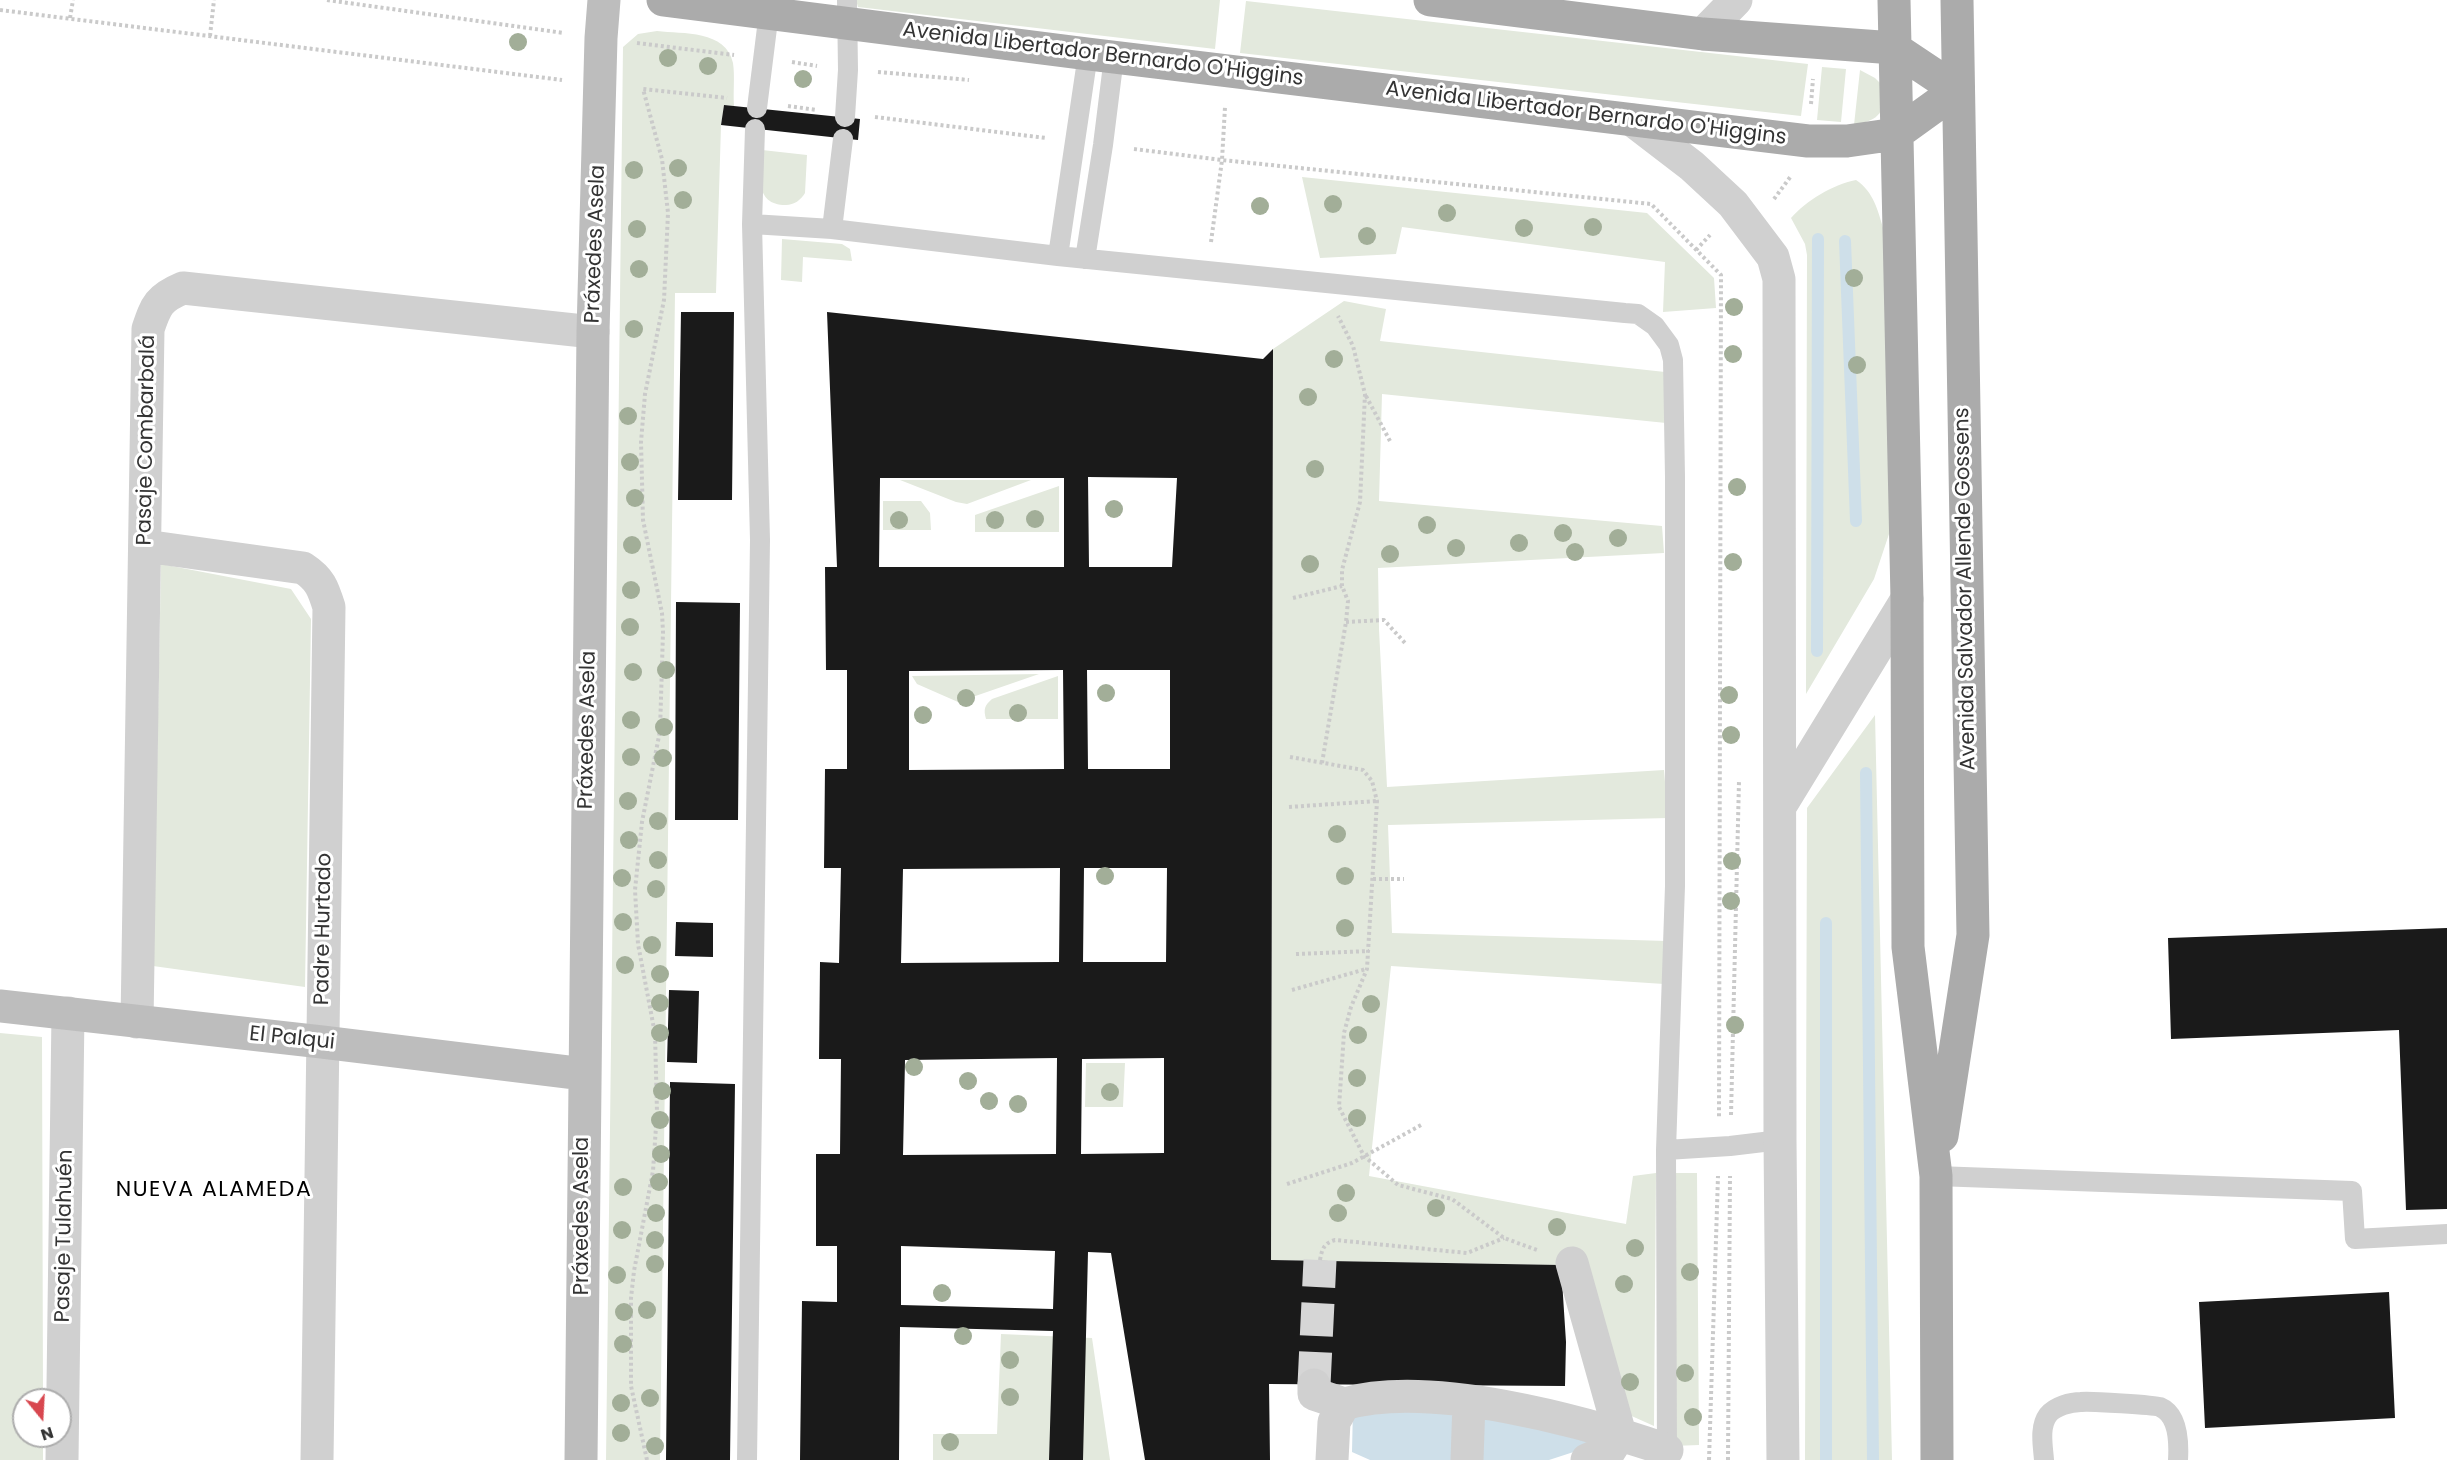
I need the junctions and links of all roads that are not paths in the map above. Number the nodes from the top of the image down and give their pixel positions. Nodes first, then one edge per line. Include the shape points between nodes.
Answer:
1 (604, 0) edge
2 (663, 0) edge
3 (1430, 0) edge
4 (1736, 0) edge
5 (1894, 0) edge
6 (1957, 0) edge
7 (770, 6) edge
8 (847, 12) edge
9 (1702, 34) junction
10 (1894, 48) junction
11 (1101, 56) junction
12 (1957, 90) junction
13 (757, 105) road end
14 (845, 115) road end
15 (1632, 120) junction
16 (755, 129) dead end
17 (1896, 134) junction
18 (843, 138) dead end
19 (752, 224) junction
20 (832, 229) junction
21 (1058, 256) junction
22 (1085, 259) junction
23 (593, 332) junction
24 (145, 546) junction
25 (1907, 599) junction
26 (1781, 805) junction
27 (0, 1006) edge
28 (68, 1013) junction
29 (138, 1022) junction
30 (322, 1042) junction
31 (584, 1074) junction
32 (1780, 1140) junction
33 (1666, 1150) junction
34 (1936, 1176) junction
35 (2447, 1234) edge
36 (1572, 1263) road end
37 (1314, 1385) dead end
38 (1469, 1402) junction
39 (1344, 1404) junction
40 (1620, 1434) junction
41 (1667, 1455) edge
42 (62, 1460) edge
43 (317, 1460) edge
44 (581, 1460) edge
45 (747, 1460) edge
46 (1332, 1460) edge
47 (1467, 1460) edge
48 (1587, 1460) edge
49 (1783, 1460) edge
50 (1937, 1460) edge
51 (2044, 1460) edge
52 (2178, 1460) edge

1 - 23 street, Práxedes Asela
2 - 7 main road, Avenida Libertador Bernardo O'Higgins
3 - 9 main road
4 - 9 street
5 - 10 main road, Avenida Salvador Allende Gossens
6 - 12 main road, Avenida Salvador Allende Gossens
7 - 8 main road, Avenida Libertador Bernardo O'Higgins
7 - 13 lane
8 - 11 main road, Avenida Libertador Bernardo O'Higgins
8 - 14 lane
9 - 10 main road
10 - 12 main road
10 - 17 main road, Avenida Salvador Allende Gossens
11 - 15 main road, Avenida Libertador Bernardo O'Higgins
11 - 21 lane via 1077,142
11 - 22 lane via 1103,146
12 - 17 main road, Avenida Libertador Bernardo O'Higgins
12 - 34 main road, Avenida Salvador Allende Gossens via 1973,935
15 - 17 main road, Avenida Libertador Bernardo O'Higgins via 1808,141 1847,141
15 - 26 street via 1733,204 1773,257 1779,279
16 - 19 lane
17 - 25 main road, Avenida Salvador Allende Gossens
18 - 20 lane
19 - 20 lane
19 - 45 lane via 760,540
20 - 21 lane
21 - 22 lane
22 - 33 lane via 1638,314 1655,326 1669,345 1673,360 1675,477 1675,886
23 - 24 street, Pasaje Combarbalá via 183,288 167,294 156,306 148,329
23 - 31 street, Práxedes Asela
24 - 29 street, Pasaje Combarbalá
24 - 30 street, Padre Hurtado via 303,568 322,585 329,607
25 - 26 street
25 - 34 main road, Avenida Salvador Allende Gossens via 1908,947
26 - 32 street
27 - 28 street, El Palqui
28 - 29 street, El Palqui
28 - 42 street, Pasaje Tulahuén
29 - 30 street, El Palqui
30 - 31 street, El Palqui
30 - 43 street, Padre Hurtado
31 - 44 street, Práxedes Asela
32 - 33 lane
32 - 49 street
33 - 41 lane
34 - 35 lane via 2352,1191 2355,1239
34 - 50 main road, Avenida Salvador Allende Gossens
36 - 40 street
37 - 39 street via 1314,1394
38 - 39 street via 1411,1396 1367,1397
38 - 40 street
38 - 47 street
39 - 46 street via 1334,1422
40 - 41 street
40 - 48 street via 1610,1450
51 - 52 lane via 2042,1428 2048,1415 2060,1406 2081,1402 2160,1407 2172,1418 2179,1440

